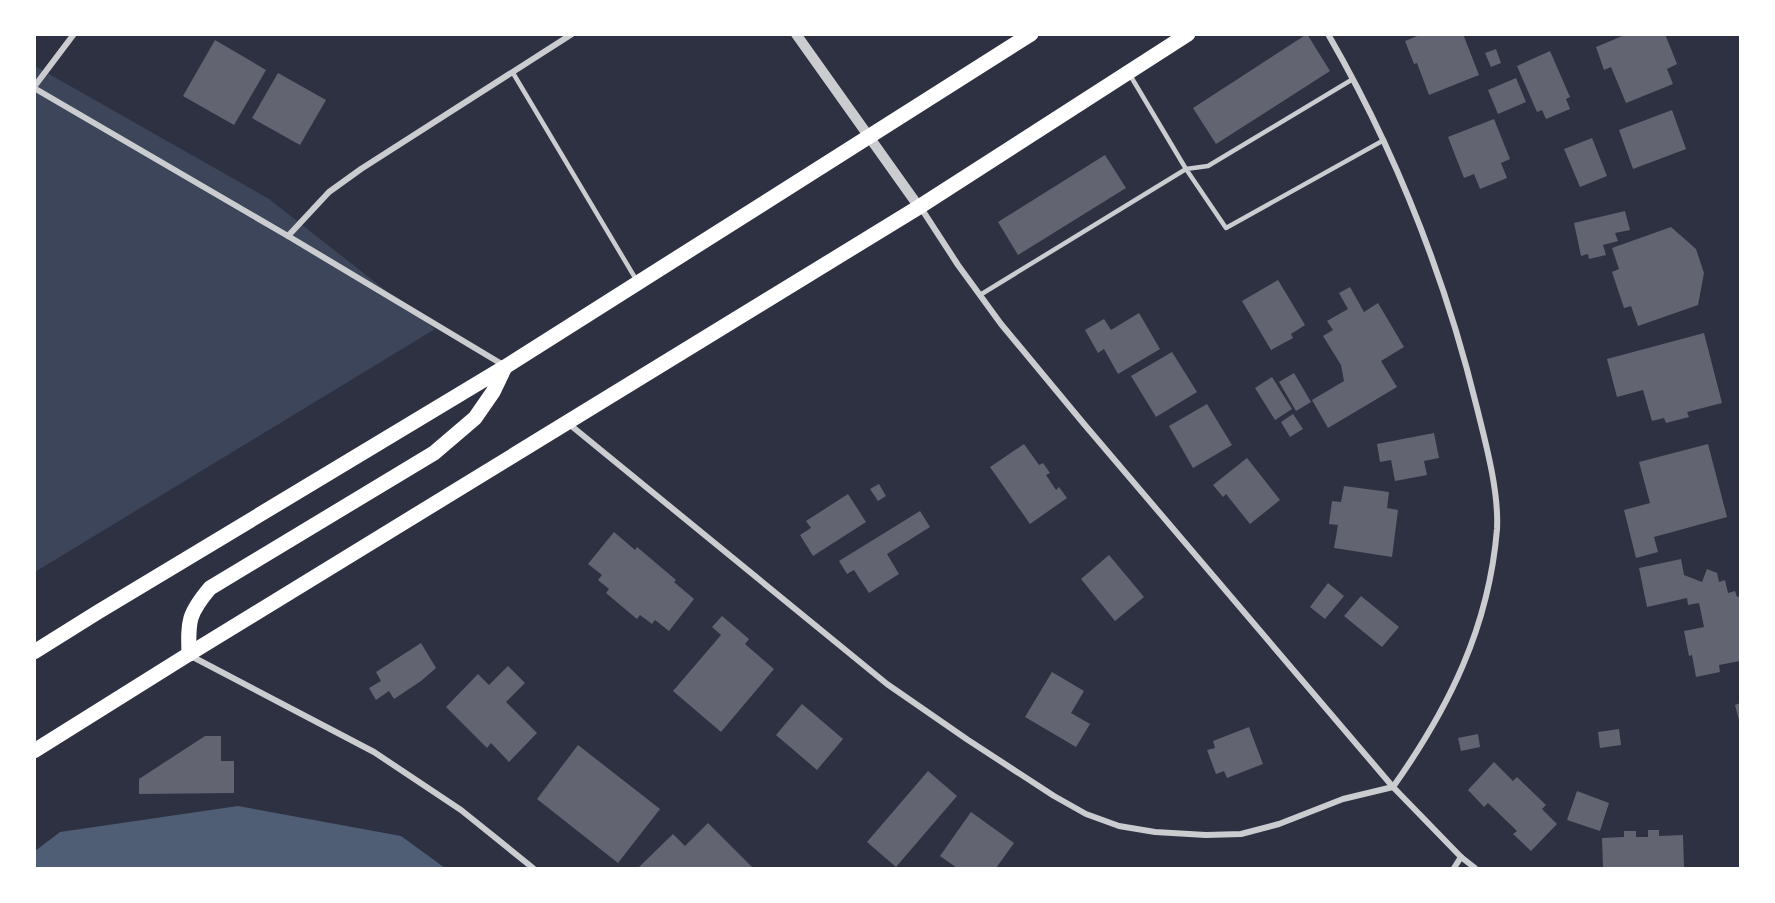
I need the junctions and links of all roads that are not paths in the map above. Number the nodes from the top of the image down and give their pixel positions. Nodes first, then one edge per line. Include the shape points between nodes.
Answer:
1 (74, 34) edge
2 (572, 34) edge
3 (796, 34) edge
4 (1031, 34) edge
5 (1188, 34) edge
6 (1328, 34) edge
7 (513, 73) junction
8 (1128, 73) junction
9 (1353, 79) junction
10 (34, 88) edge
11 (868, 137) junction
12 (1384, 140) junction
13 (1186, 169) junction
14 (919, 207) junction
15 (288, 236) junction
16 (638, 284) junction
17 (980, 295) junction
18 (505, 367) junction
19 (567, 423) junction
20 (34, 652) edge
21 (189, 654) junction
22 (34, 752) edge
23 (1393, 787) junction
24 (1461, 857) junction
25 (533, 868) edge
26 (1454, 868) edge
27 (1475, 868) edge

1 - 10 street
2 - 7 street
3 - 11 street
4 - 11 main road
5 - 8 main road
6 - 9 street
7 - 15 street via 353,174 329,192
7 - 16 lane
8 - 13 lane
8 - 14 main road
9 - 12 street
9 - 13 lane via 1208,166
10 - 15 street
11 - 14 street
11 - 16 main road
12 - 13 lane via 1227,228
12 - 23 street via 1445,292 1469,374 1493,481 1497,526 1485,603 1467,659 1423,744
13 - 17 lane
14 - 17 street
14 - 19 main road
15 - 18 street
16 - 18 main road
17 - 23 street via 1084,424
18 - 20 main road
18 - 21 main road via 476,418 434,453 210,588 194,608 188,625
19 - 21 main road
19 - 23 street via 887,684 987,753 1086,814 1119,826 1155,832 1241,834 1351,796
21 - 22 main road
21 - 25 street via 374,752 461,810
23 - 24 street
24 - 26 street
24 - 27 street

